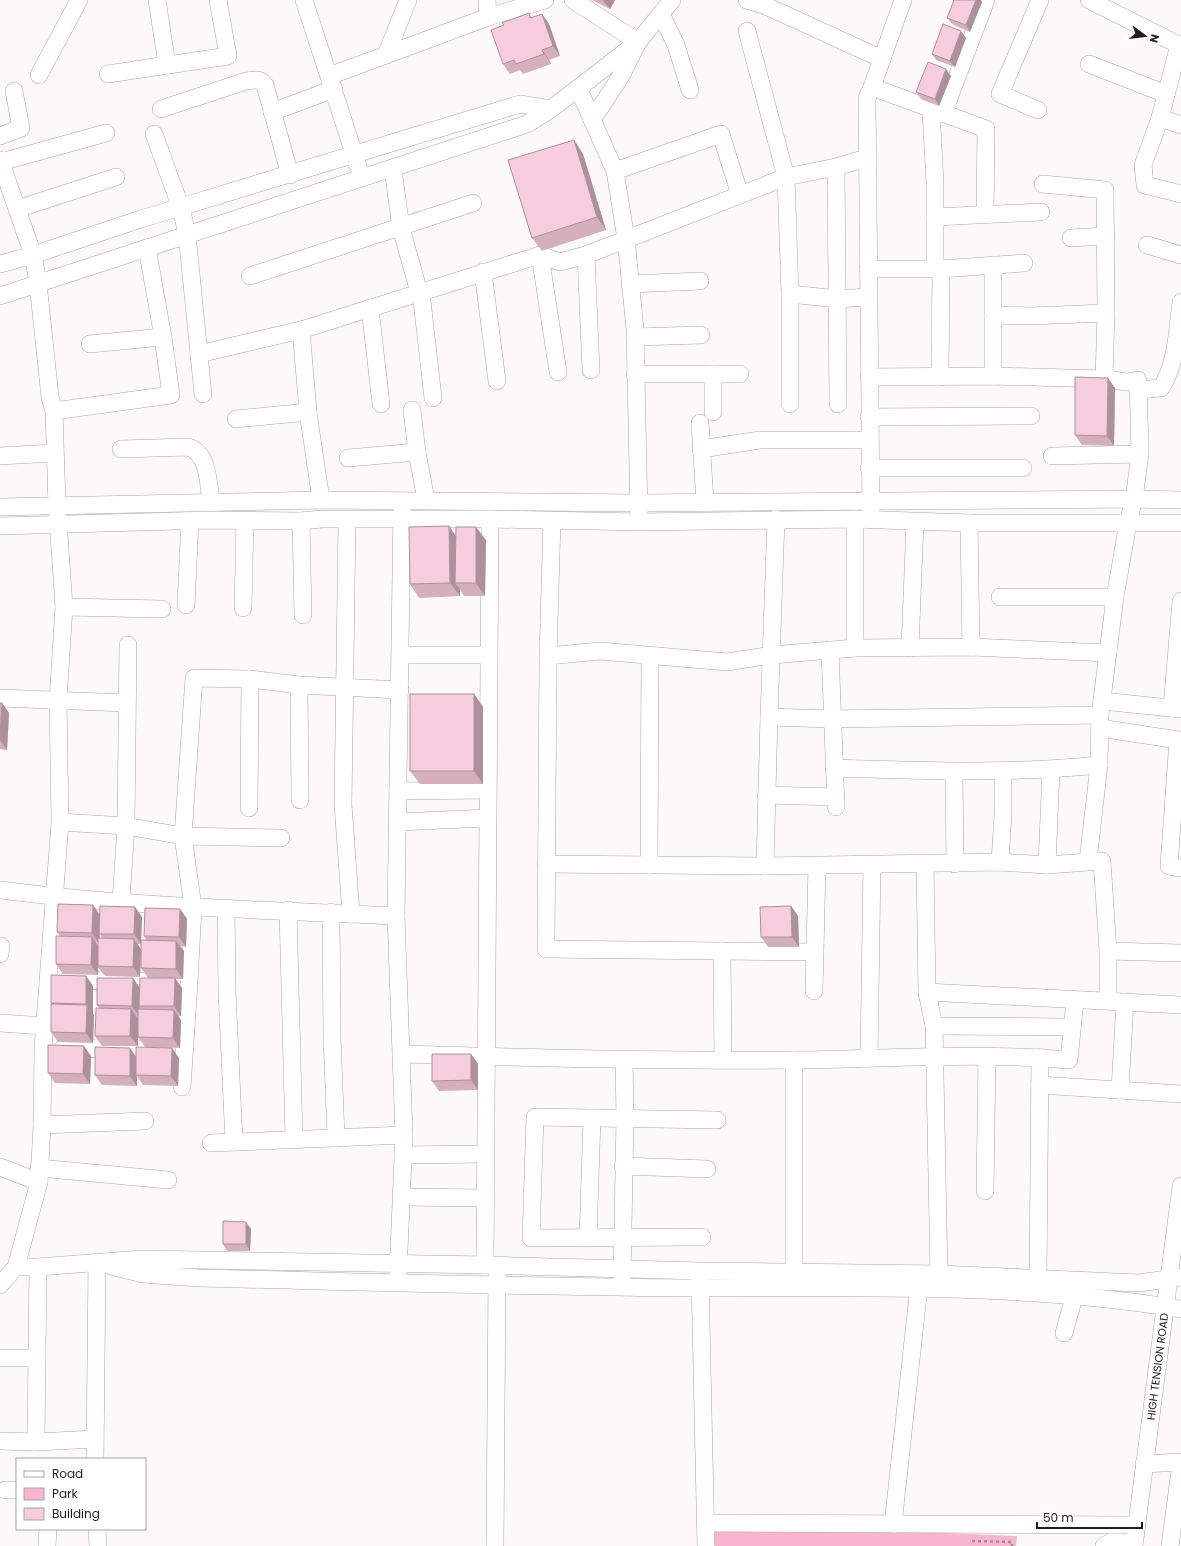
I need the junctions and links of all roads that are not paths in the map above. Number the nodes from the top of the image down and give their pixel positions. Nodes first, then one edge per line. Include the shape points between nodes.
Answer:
1 (78, 0) edge
2 (157, 0) edge
3 (218, 0) edge
4 (304, 0) edge
5 (408, 0) edge
6 (487, 0) edge
7 (545, 0) edge
8 (573, 0) edge
9 (672, 0) edge
10 (747, 0) edge
11 (903, 0) edge
12 (986, 0) edge
13 (1040, 0) edge
14 (1089, 0) edge
15 (766, 3) edge
16 (662, 14) junction
17 (488, 17) junction
18 (747, 31) dead end
19 (638, 42) junction
20 (386, 55) junction
21 (882, 59) junction
22 (1089, 64) dead end
23 (167, 65) junction
24 (108, 74) dead end
25 (38, 75) dead end
26 (332, 82) junction
27 (872, 87) junction
28 (578, 88) junction
29 (690, 90) dead end
30 (14, 91) dead end
31 (1166, 94) junction
32 (161, 109) dead end
33 (551, 109) junction
34 (1038, 110) dead end
35 (272, 112) junction
36 (937, 112) junction
37 (1160, 118) junction
38 (592, 120) junction
39 (1181, 125) edge
40 (106, 133) dead end
41 (154, 134) dead end
42 (0, 136) edge
43 (355, 155) junction
44 (867, 158) junction
45 (0, 161) edge
46 (836, 167) junction
47 (393, 169) junction
48 (615, 171) junction
49 (290, 175) junction
50 (116, 177) dead end
51 (362, 177) junction
52 (786, 177) junction
53 (1043, 184) dead end
54 (1181, 194) edge
55 (740, 195) junction
56 (473, 203) dead end
57 (181, 208) junction
58 (17, 209) junction
59 (1040, 212) dead end
60 (985, 214) junction
61 (935, 217) junction
62 (401, 228) junction
63 (187, 234) junction
64 (1106, 236) junction
65 (1071, 238) dead end
66 (626, 239) junction
67 (1147, 245) dead end
68 (147, 248) junction
69 (33, 255) junction
70 (540, 255) junction
71 (586, 255) junction
72 (1181, 255) edge
73 (1024, 263) dead end
74 (0, 264) edge
75 (993, 265) junction
76 (868, 269) junction
77 (938, 269) junction
78 (483, 272) junction
79 (250, 276) dead end
80 (700, 281) dead end
81 (38, 283) junction
82 (630, 284) junction
83 (420, 292) junction
84 (790, 294) junction
85 (0, 296) edge
86 (868, 297) junction
87 (838, 299) junction
88 (1181, 302) edge
89 (370, 308) junction
90 (1106, 313) junction
91 (993, 315) junction
92 (301, 330) junction
93 (700, 335) dead end
94 (163, 337) junction
95 (634, 337) junction
96 (90, 344) dead end
97 (199, 354) junction
98 (591, 370) dead end
99 (558, 372) dead end
100 (635, 374) junction
101 (713, 374) junction
102 (740, 374) dead end
103 (993, 376) junction
104 (869, 377) junction
105 (940, 377) junction
106 (1104, 378) junction
107 (497, 381) dead end
108 (1138, 390) junction
109 (203, 394) dead end
110 (433, 398) dead end
111 (381, 404) dead end
112 (790, 404) dead end
113 (838, 404) dead end
114 (412, 410) dead end
115 (54, 411) junction
116 (308, 412) junction
117 (713, 412) dead end
118 (1031, 416) dead end
119 (869, 417) junction
120 (236, 419) dead end
121 (700, 423) dead end
122 (869, 440) junction
123 (121, 449) dead end
124 (700, 449) junction
125 (417, 452) junction
126 (54, 453) junction
127 (1140, 454) junction
128 (0, 456) edge
129 (1052, 456) dead end
130 (348, 458) dead end
131 (869, 468) junction
132 (1023, 468) dead end
133 (1134, 499) junction
134 (322, 500) junction
135 (403, 500) junction
136 (426, 500) junction
137 (871, 500) junction
138 (1181, 500) edge
139 (211, 501) junction
140 (705, 502) junction
141 (638, 503) junction
142 (57, 505) junction
143 (0, 507) edge
144 (402, 519) junction
145 (490, 519) junction
146 (776, 519) junction
147 (347, 520) junction
148 (862, 520) junction
149 (245, 521) junction
150 (301, 521) junction
151 (552, 521) junction
152 (190, 522) junction
153 (639, 522) junction
154 (915, 522) junction
155 (969, 523) junction
156 (1128, 523) junction
157 (1181, 523) edge
158 (58, 524) junction
159 (0, 526) edge
160 (1000, 596) dead end
161 (1115, 596) junction
162 (1181, 600) edge
163 (186, 605) dead end
164 (64, 607) junction
165 (244, 608) dead end
166 (162, 609) dead end
167 (303, 615) dead end
168 (128, 645) dead end
169 (971, 647) junction
170 (855, 648) junction
171 (910, 648) junction
172 (830, 650) junction
173 (1108, 653) junction
174 (401, 655) junction
175 (488, 655) junction
176 (772, 655) junction
177 (548, 656) junction
178 (650, 656) junction
179 (250, 679) junction
180 (299, 685) junction
181 (344, 686) junction
182 (400, 690) junction
183 (0, 698) edge
184 (58, 700) junction
185 (126, 703) junction
186 (1177, 708) edge
187 (1101, 715) junction
188 (768, 717) junction
189 (832, 719) junction
190 (1099, 765) junction
191 (834, 768) junction
192 (1051, 770) junction
193 (1003, 771) junction
194 (954, 772) junction
195 (487, 790) junction
196 (398, 791) junction
197 (766, 795) junction
198 (300, 800) dead end
199 (249, 808) dead end
200 (487, 818) junction
201 (60, 822) junction
202 (398, 822) junction
203 (126, 826) junction
204 (183, 836) junction
205 (281, 838) dead end
206 (1088, 861) junction
207 (1000, 862) junction
208 (546, 864) junction
209 (925, 864) junction
210 (955, 864) junction
211 (649, 865) junction
212 (872, 865) junction
213 (1047, 865) junction
214 (765, 866) junction
215 (817, 866) junction
216 (1181, 868) edge
217 (0, 890) edge
218 (55, 897) junction
219 (121, 901) junction
220 (193, 907) junction
221 (226, 908) junction
222 (288, 910) junction
223 (331, 912) junction
224 (351, 914) junction
225 (396, 916) junction
226 (722, 951) junction
227 (1108, 951) junction
228 (815, 952) junction
229 (1181, 953) edge
230 (49, 980) junction
231 (190, 983) junction
232 (814, 991) dead end
233 (927, 992) junction
234 (1075, 1000) junction
235 (1108, 1001) junction
236 (1125, 1002) junction
237 (1181, 1005) edge
238 (0, 1023) edge
239 (44, 1026) junction
240 (934, 1026) junction
241 (1072, 1027) junction
242 (43, 1048) junction
243 (185, 1051) junction
244 (401, 1054) junction
245 (485, 1056) junction
246 (934, 1057) junction
247 (987, 1057) junction
248 (1040, 1057) junction
249 (869, 1058) junction
250 (624, 1059) junction
251 (723, 1059) junction
252 (794, 1060) junction
253 (1040, 1085) junction
254 (182, 1087) dead end
255 (1120, 1090) junction
256 (1181, 1094) edge
257 (592, 1118) junction
258 (625, 1118) junction
259 (145, 1120) dead end
260 (717, 1120) dead end
261 (42, 1125) junction
262 (404, 1135) junction
263 (336, 1138) junction
264 (294, 1139) junction
265 (234, 1142) junction
266 (211, 1143) dead end
267 (485, 1154) junction
268 (403, 1155) junction
269 (624, 1166) junction
270 (0, 1167) edge
271 (707, 1169) dead end
272 (39, 1175) junction
273 (168, 1180) dead end
274 (1181, 1186) edge
275 (984, 1191) dead end
276 (402, 1197) junction
277 (485, 1198) junction
278 (623, 1236) junction
279 (702, 1237) dead end
280 (588, 1238) junction
281 (98, 1262) junction
282 (399, 1263) junction
283 (491, 1265) junction
284 (16, 1267) junction
285 (38, 1267) junction
286 (623, 1269) junction
287 (939, 1274) junction
288 (1038, 1278) junction
289 (700, 1279) junction
290 (794, 1279) junction
291 (1174, 1279) edge
292 (920, 1281) junction
293 (398, 1282) junction
294 (498, 1284) junction
295 (0, 1285) edge
296 (622, 1286) junction
297 (1074, 1288) junction
298 (1173, 1308) edge
299 (1064, 1333) dead end
300 (0, 1358) edge
301 (37, 1358) junction
302 (95, 1439) junction
303 (0, 1441) edge
304 (36, 1442) junction
305 (95, 1458) edge
306 (1181, 1462) edge
307 (1144, 1464) junction
308 (706, 1523) junction
309 (893, 1524) junction
310 (1136, 1525) junction
311 (48, 1530) edge
312 (97, 1530) edge
313 (1134, 1544) edge
314 (47, 1546) edge
315 (98, 1546) edge
316 (495, 1546) edge
317 (706, 1546) edge
318 (1104, 1546) edge
319 (1170, 1546) edge

1 - 25 street
2 - 23 street
3 - 23 street via 228,56
4 - 26 street
5 - 20 street
6 - 17 street
7 - 17 street
8 - 19 street
9 - 16 street
10 - 15 street
11 - 21 street
12 - 36 street
13 - 34 street via 1000,94
14 - 31 street via 1179,45
15 - 21 street
16 - 19 street
16 - 29 street via 676,45
17 - 20 street
18 - 52 street
19 - 28 street
19 - 38 street via 621,76
20 - 26 street
21 - 27 street
22 - 31 street
23 - 24 street
26 - 35 street
26 - 43 street
27 - 36 street
27 - 44 street via 867,98
28 - 33 street
28 - 38 street
30 - 42 street via 21,128
31 - 37 street
32 - 35 street via 256,79 265,85
33 - 43 street via 520,104
33 - 47 street via 528,124
35 - 49 street
36 - 60 street via 986,129
36 - 61 street via 934,148
37 - 39 street
37 - 54 street via 1144,165 1145,185
38 - 48 street
40 - 45 street
41 - 57 street
43 - 49 street
43 - 51 street
44 - 46 street
44 - 76 street
45 - 58 street
46 - 52 street
46 - 87 street
47 - 51 street
47 - 62 street
48 - 55 street via 721,134
48 - 66 street
49 - 57 street
50 - 58 street
51 - 63 street
52 - 55 street
52 - 84 street
53 - 64 street via 1105,190
55 - 66 street
56 - 62 street
57 - 63 street
57 - 69 street
58 - 69 street
59 - 60 street
60 - 61 street
61 - 77 street
62 - 79 street
62 - 83 street
63 - 68 street
63 - 97 street
64 - 65 street
64 - 90 street
66 - 71 street
66 - 82 street
67 - 72 street
68 - 81 street
68 - 94 street
69 - 74 street
69 - 81 street
70 - 71 street via 560,262
70 - 78 street
70 - 99 street
71 - 98 street
73 - 75 street
75 - 77 street
75 - 91 street
76 - 77 street
76 - 86 street
77 - 105 street
78 - 83 street
78 - 107 street
80 - 82 street
81 - 85 street
81 - 115 street via 50,397
82 - 95 street
83 - 89 street
83 - 110 street
84 - 87 street
84 - 112 street
86 - 87 street
86 - 104 street
87 - 113 street
88 - 108 street via 1173,365 1167,379 1161,388
89 - 92 street
89 - 111 street
90 - 91 street
90 - 106 street
91 - 103 street
92 - 97 street
92 - 116 street
93 - 95 street
94 - 96 street
94 - 115 street via 171,395
95 - 100 street
97 - 109 street
100 - 101 street
100 - 141 street
101 - 102 street
101 - 117 street
103 - 105 street
103 - 106 street
104 - 105 street
104 - 119 street
106 - 108 street via 1127,382 1138,380
108 - 127 street
114 - 125 street
115 - 126 street
116 - 120 street
116 - 134 street
118 - 119 street
119 - 122 street
121 - 124 street
122 - 124 street via 760,440
122 - 131 street
123 - 139 street via 195,449 204,460
124 - 140 street
125 - 130 street
125 - 136 street
126 - 128 street
126 - 142 street
127 - 129 street
127 - 133 street
131 - 132 street
131 - 137 street
133 - 137 street via 906,502
133 - 138 street
133 - 156 street
134 - 135 street
134 - 139 street
135 - 136 street
135 - 144 street
136 - 141 street
137 - 140 street
137 - 148 street
139 - 142 street
140 - 141 street
141 - 153 street
142 - 143 street
142 - 158 street
144 - 145 street
144 - 147 street
144 - 174 street
145 - 151 street
145 - 175 street
146 - 148 street
146 - 153 street
146 - 176 street
147 - 150 street
147 - 181 street
148 - 154 street
148 - 170 street
149 - 150 street
149 - 152 street
149 - 165 street
150 - 167 street
151 - 153 street
151 - 177 street
152 - 158 street
152 - 163 street
154 - 155 street
154 - 171 street
155 - 156 street
155 - 169 street
156 - 157 street
156 - 161 street
158 - 159 street
158 - 164 street
160 - 161 street
161 - 173 street
162 - 186 street
164 - 166 street
164 - 184 street
168 - 185 street
169 - 171 street
169 - 173 street
170 - 171 street
170 - 172 street
172 - 176 street
172 - 189 street
173 - 187 street
174 - 175 street
174 - 182 street
175 - 195 street
176 - 178 street via 727,662
176 - 188 street
177 - 178 street via 600,651
177 - 208 street
178 - 211 street
179 - 180 street
179 - 199 street
179 - 204 street via 194,678
180 - 181 street
180 - 198 street
181 - 182 street
181 - 224 street via 343,805
182 - 196 street
183 - 184 street
184 - 185 street
184 - 201 street
185 - 203 street
186 - 187 street
187 - 189 street
187 - 190 street
187 - 216 street via 1178,740 1169,866
188 - 189 street
188 - 197 street
189 - 191 street
190 - 192 street
190 - 206 street
191 - 194 street
191 - 197 street via 836,802
192 - 193 street
192 - 213 street
193 - 194 street
193 - 207 street
194 - 210 street
195 - 196 street
195 - 200 street
196 - 202 street
197 - 214 street
200 - 202 street
200 - 245 street
201 - 203 street
201 - 218 street
202 - 225 street
203 - 204 street
203 - 219 street
204 - 205 street
204 - 220 street
206 - 213 street
206 - 227 street via 1102,861
207 - 210 street
207 - 213 street
208 - 211 street
208 - 226 street via 546,949
209 - 210 street
209 - 212 street
209 - 233 street
211 - 214 street
212 - 215 street
212 - 249 street
214 - 215 street
215 - 228 street
217 - 218 street
218 - 219 street
218 - 230 street
219 - 220 street
220 - 221 street
220 - 231 street
221 - 222 street
221 - 265 street
222 - 223 street
222 - 264 street
223 - 224 street
223 - 263 street
224 - 225 street
225 - 244 street
226 - 228 street
226 - 251 street
227 - 229 street
227 - 235 street
228 - 232 street
230 - 231 street
230 - 239 street
231 - 243 street
233 - 234 street
233 - 240 street
234 - 235 street
234 - 241 street
235 - 236 street
236 - 237 street
236 - 255 street
238 - 239 street
239 - 242 street
240 - 241 street
240 - 246 street
241 - 248 street via 1069,1060
242 - 243 street
242 - 261 street
243 - 254 street
244 - 245 street
244 - 262 street
245 - 250 street
245 - 267 street
246 - 247 street
246 - 249 street
246 - 287 street
247 - 248 street
247 - 275 street
248 - 253 street
249 - 252 street
250 - 251 street
250 - 258 street
251 - 252 street
252 - 290 street
253 - 255 street
253 - 288 street
255 - 256 street
257 - 258 street
257 - 280 street
257 - 280 street via 535,1117 531,1238
258 - 260 street
258 - 269 street
259 - 261 street
261 - 272 street
262 - 263 street
262 - 268 street
263 - 264 street
264 - 265 street
265 - 266 street
267 - 268 street
267 - 277 street
268 - 276 street
269 - 271 street
269 - 278 street
270 - 272 street
272 - 273 street
272 - 284 street
274 - 291 street, HIGH TENSION ROAD
276 - 277 street
276 - 282 street
277 - 283 street
278 - 279 street
278 - 280 street
278 - 286 street
281 - 282 street via 142,1258
281 - 285 street
281 - 293 street via 143,1274 199,1278
281 - 302 street
282 - 283 street
282 - 293 street
283 - 286 street
283 - 294 street
284 - 285 street
284 - 295 street
285 - 301 street
286 - 289 street
286 - 296 street
287 - 288 street
287 - 292 street
288 - 297 street
289 - 290 street
289 - 296 street
289 - 308 street
290 - 292 street
291 - 297 street
291 - 298 street, HIGH TENSION ROAD
292 - 297 street
292 - 309 street
293 - 294 street
294 - 296 street
294 - 316 street
297 - 298 street via 1102,1298
297 - 299 street
298 - 307 street, HIGH TENSION ROAD
300 - 301 street
301 - 304 street
302 - 304 street
302 - 305 street
303 - 304 street
306 - 307 street
306 - 319 street
307 - 310 street, HIGH TENSION ROAD
308 - 309 street
308 - 317 street
309 - 310 street
310 - 313 street, HIGH TENSION ROAD
311 - 314 street
312 - 315 street
313 - 318 street via 1111,1542

